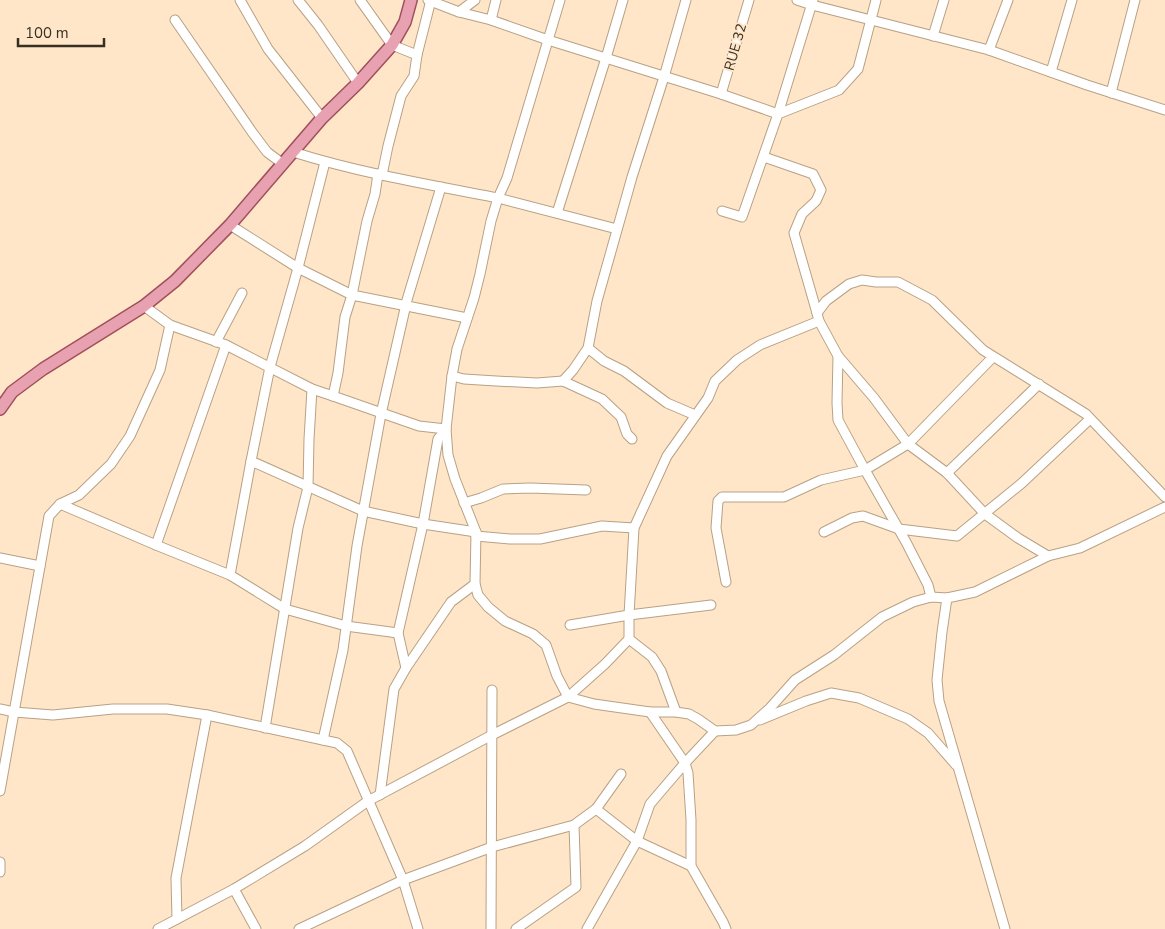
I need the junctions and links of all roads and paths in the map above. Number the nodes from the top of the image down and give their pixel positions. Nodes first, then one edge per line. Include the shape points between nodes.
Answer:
1 (240, 0) edge
2 (298, 0) edge
3 (360, 0) edge
4 (411, 0) edge
5 (430, 0) edge
6 (475, 0) edge
7 (496, 0) edge
8 (560, 0) edge
9 (623, 0) edge
10 (686, 0) edge
11 (749, 0) edge
12 (797, 0) edge
13 (876, 0) edge
14 (944, 0) edge
15 (1008, 0) edge
16 (1072, 0) edge
17 (1135, 0) edge
18 (813, 2) edge
19 (459, 12) junction
20 (175, 20) dead end
21 (491, 20) junction
22 (870, 20) junction
23 (933, 36) junction
24 (548, 40) junction
25 (392, 46) junction
26 (989, 50) junction
27 (417, 55) junction
28 (606, 58) junction
29 (1051, 72) junction
30 (664, 77) junction
31 (358, 83) junction
32 (1111, 93) junction
33 (721, 94) junction
34 (1165, 110) edge
35 (778, 114) junction
36 (322, 118) junction
37 (294, 152) junction
38 (764, 157) junction
39 (325, 162) junction
40 (283, 164) junction
41 (380, 174) junction
42 (441, 188) junction
43 (498, 198) junction
44 (722, 211) dead end
45 (557, 214) junction
46 (230, 225) junction
47 (617, 229) junction
48 (298, 268) junction
49 (242, 293) dead end
50 (352, 295) junction
51 (144, 306) junction
52 (406, 306) junction
53 (818, 317) junction
54 (466, 318) junction
55 (170, 325) junction
56 (216, 342) junction
57 (226, 345) junction
58 (588, 348) junction
59 (838, 356) junction
60 (993, 357) junction
61 (270, 367) junction
62 (452, 376) junction
63 (563, 381) junction
64 (1039, 384) junction
65 (312, 389) junction
66 (333, 396) junction
67 (0, 409) edge
68 (381, 414) junction
69 (696, 415) junction
70 (1090, 419) junction
71 (446, 429) junction
72 (632, 438) dead end
73 (908, 444) junction
74 (250, 461) junction
75 (865, 470) junction
76 (947, 473) junction
77 (308, 487) junction
78 (586, 490) dead end
79 (1165, 497) edge
80 (464, 502) junction
81 (60, 504) junction
82 (1165, 507) edge
83 (363, 511) junction
84 (985, 514) junction
85 (423, 524) junction
86 (634, 528) junction
87 (899, 529) junction
88 (824, 532) dead end
89 (476, 534) junction
90 (156, 546) junction
91 (1048, 556) junction
92 (0, 558) edge
93 (40, 566) junction
94 (230, 574) junction
95 (726, 582) dead end
96 (475, 584) junction
97 (931, 598) junction
98 (947, 598) junction
99 (711, 605) dead end
100 (285, 609) junction
101 (629, 615) junction
102 (570, 625) dead end
103 (346, 626) junction
104 (398, 633) junction
105 (629, 639) junction
106 (406, 668) junction
107 (492, 690) dead end
108 (568, 697) junction
109 (0, 709) edge
110 (14, 712) junction
111 (650, 712) junction
112 (676, 712) junction
113 (207, 715) junction
114 (751, 725) junction
115 (265, 728) junction
116 (715, 731) junction
117 (492, 735) junction
118 (323, 740) junction
119 (685, 763) junction
120 (958, 767) junction
121 (621, 774) dead end
122 (0, 791) edge
123 (380, 795) junction
124 (368, 800) junction
125 (596, 809) junction
126 (574, 825) junction
127 (637, 841) junction
128 (492, 847) junction
129 (0, 862) edge
130 (691, 866) junction
131 (0, 872) edge
132 (403, 880) junction
133 (234, 888) junction
134 (176, 919) junction
135 (161, 928) edge
136 (256, 929) edge
137 (299, 929) edge
138 (418, 929) edge
139 (492, 929) edge
140 (516, 929) edge
141 (586, 929) edge
142 (726, 929) edge
143 (1005, 929) edge

1 - 36 street via 268,49
2 - 31 street
3 - 25 street
4 - 25 main road via 405,22
5 - 19 street
5 - 27 street
6 - 19 street
7 - 21 street
8 - 24 street
9 - 28 street
10 - 30 street
11 - 33 street, RUE 32
12 - 18 street
13 - 22 street
14 - 23 street
15 - 26 street
16 - 29 street
17 - 32 street
18 - 22 street
18 - 35 street
19 - 21 street
20 - 40 street via 252,132 267,152
21 - 24 street
22 - 23 street
22 - 35 street via 858,69 839,90
23 - 26 street
24 - 28 street
24 - 43 street via 507,178
25 - 27 street
25 - 31 main road
26 - 29 street
27 - 41 street via 414,76 402,96
28 - 30 street
28 - 45 street
29 - 32 street
30 - 33 street
30 - 47 street
31 - 36 main road
32 - 34 street
33 - 35 street
35 - 38 street
36 - 37 main road
37 - 39 street
37 - 40 main road
38 - 44 street via 742,217
38 - 53 street via 813,174 821,190 816,201 802,214 794,233
39 - 41 street
39 - 48 street
40 - 46 main road
41 - 42 street
41 - 50 street
42 - 43 street
42 - 52 street
43 - 45 street
43 - 54 street via 474,298
45 - 47 street
46 - 48 street
46 - 51 main road via 175,281
47 - 58 street via 596,301
48 - 50 street
48 - 61 street
49 - 56 street
50 - 52 street
50 - 66 street via 345,318
51 - 55 street
51 - 67 main road via 43,369 12,392
52 - 54 street
52 - 68 street
53 - 59 street
53 - 60 street via 826,301 849,284 862,280 898,282 932,300
53 - 69 street via 737,360 715,381
54 - 62 street
55 - 56 street
55 - 81 street via 160,370 130,436 111,464 79,495
56 - 57 street
57 - 61 street
57 - 90 street
58 - 63 street
58 - 69 street via 666,403
59 - 73 street
59 - 75 street via 838,420
60 - 64 street
60 - 73 street
61 - 65 street
61 - 74 street
62 - 63 street via 537,383
62 - 71 street
63 - 72 street via 602,399 621,417 627,434
64 - 70 street
64 - 76 street
65 - 66 street
65 - 77 street
66 - 68 street
68 - 71 street via 419,426
68 - 83 street
69 - 86 street via 666,456
70 - 79 street
70 - 84 street
71 - 80 street via 448,455
71 - 85 street via 438,439
73 - 75 street
73 - 76 street
74 - 77 street
74 - 94 street
75 - 87 street
75 - 95 street via 821,480 784,497 722,497 718,501 716,528
76 - 84 street
77 - 83 street
77 - 100 street
78 - 80 street via 503,489
80 - 89 street
81 - 90 street
81 - 93 street via 49,516
82 - 91 street via 1080,548
83 - 85 street
83 - 103 street
84 - 87 street via 957,536
84 - 91 street
85 - 89 street
85 - 104 street
86 - 89 street via 602,526 540,539
86 - 101 street
87 - 88 street via 863,516
87 - 97 street via 928,585
89 - 96 street
90 - 94 street
91 - 98 street via 975,592
92 - 93 street
93 - 110 street
94 - 100 street
96 - 106 street via 451,602
96 - 108 street via 478,595 488,607 546,645
97 - 98 street
97 - 114 street via 882,617 834,655 795,680
98 - 120 street via 937,680 939,702
99 - 101 street
100 - 103 street
100 - 115 street
101 - 102 street
101 - 105 street
103 - 104 street
103 - 118 street
104 - 106 street
105 - 108 street
105 - 112 street via 652,657 661,671
106 - 123 street via 394,689
107 - 117 street
108 - 111 street
108 - 117 street
109 - 110 street
110 - 113 street via 53,715 113,709 167,709
110 - 122 street
111 - 112 street
111 - 119 street
112 - 116 street via 689,714
113 - 115 street
113 - 134 street via 176,878
114 - 116 street
114 - 120 street via 831,693 859,698 908,718 928,733
115 - 118 street
116 - 119 street
117 - 123 street
117 - 128 street
118 - 124 street via 338,743 347,752
119 - 127 street via 650,804
119 - 130 street via 690,801
120 - 143 street
121 - 125 street
123 - 124 street
124 - 132 street
124 - 133 street via 305,846
125 - 126 street
125 - 127 street
126 - 128 street
126 - 140 street via 576,887
127 - 130 street
127 - 141 street
128 - 132 street
128 - 139 street
129 - 131 street
130 - 142 street
132 - 137 street
132 - 138 street
133 - 134 street
133 - 136 street
134 - 135 street

